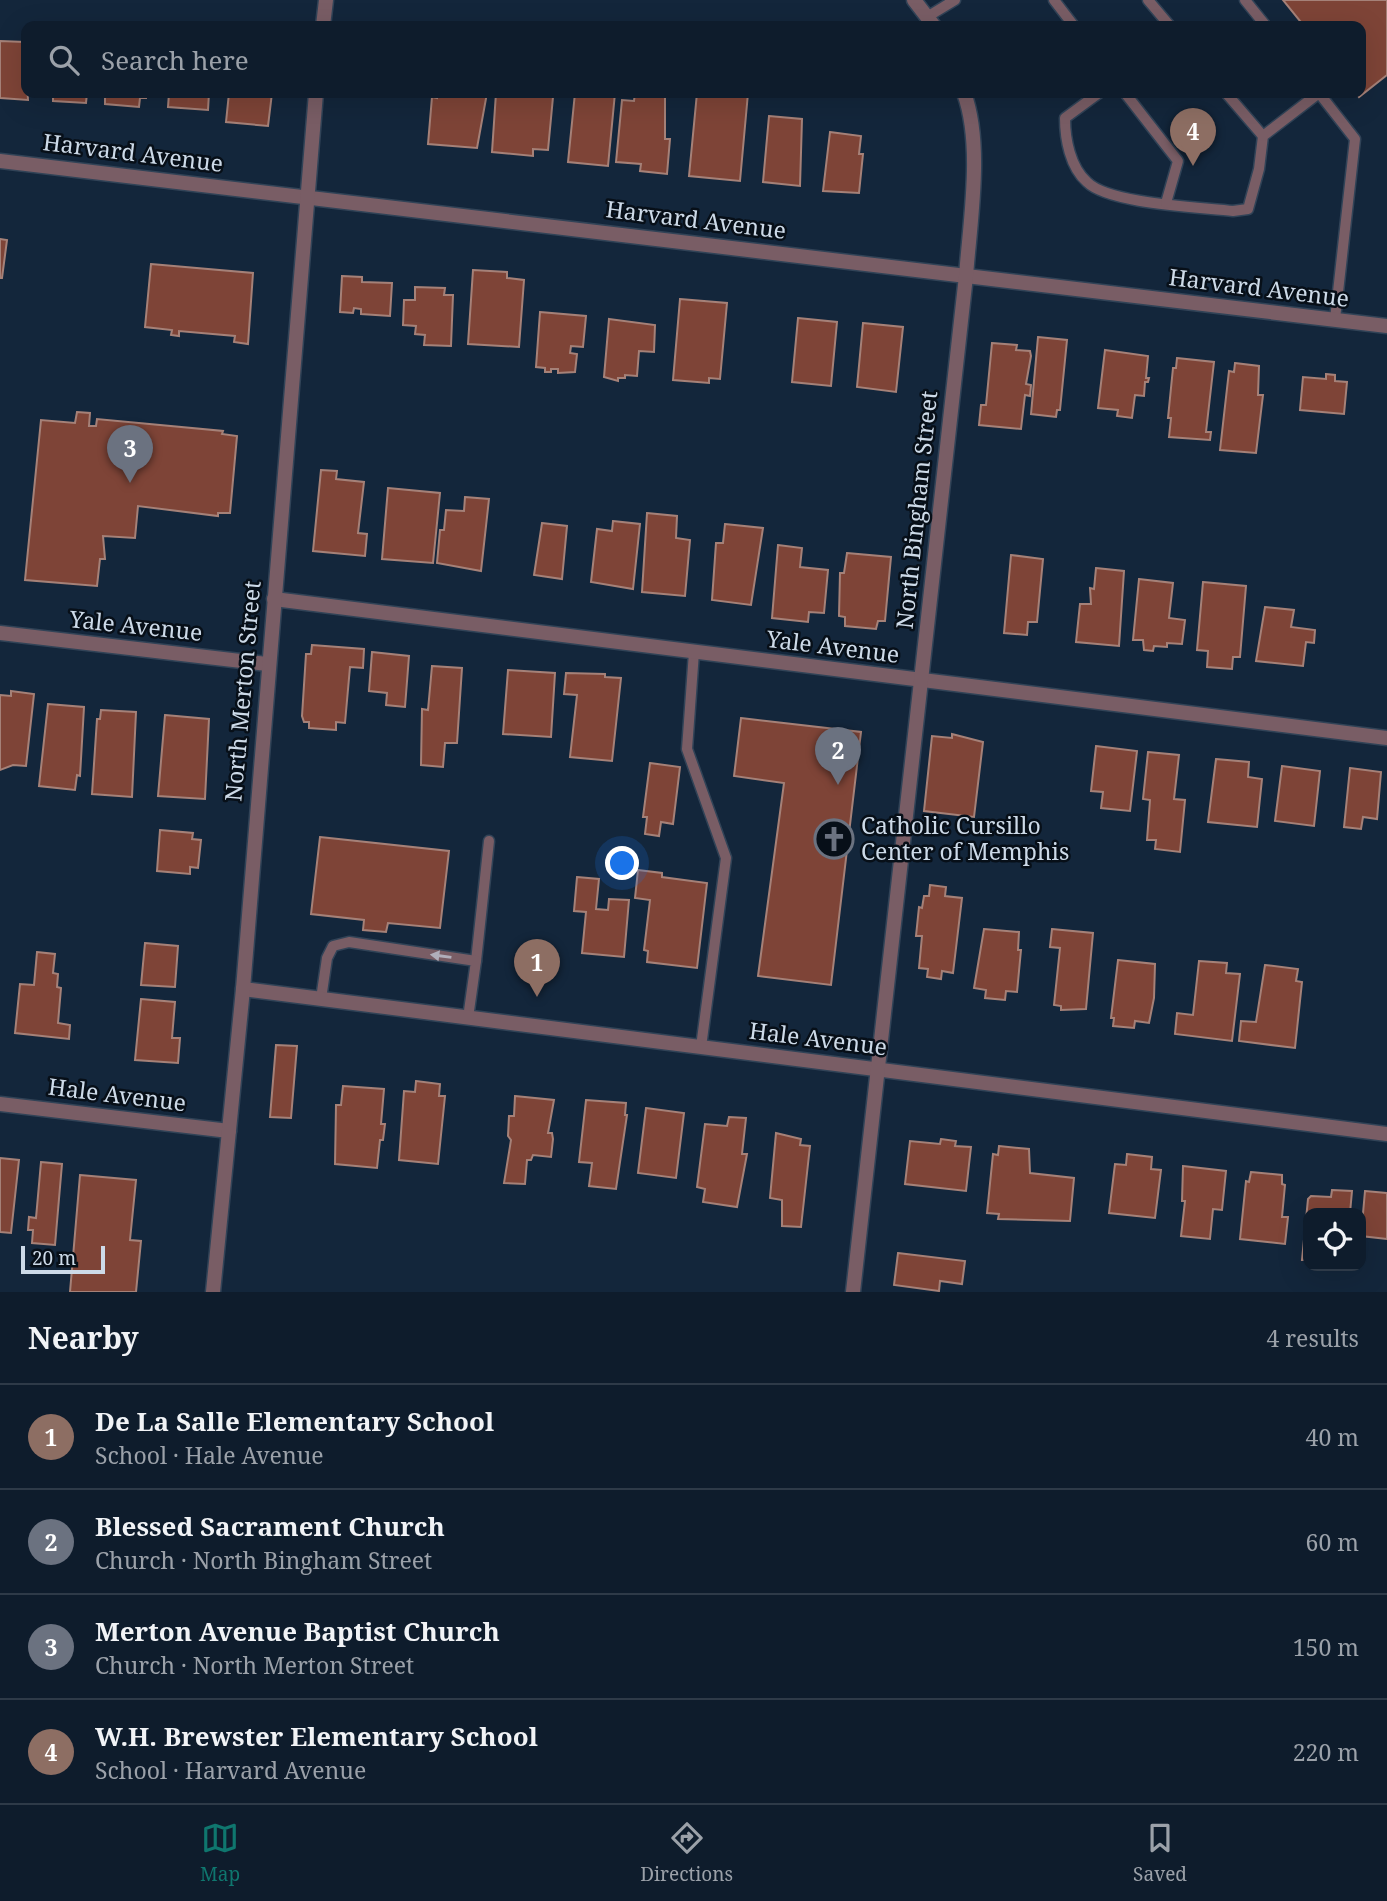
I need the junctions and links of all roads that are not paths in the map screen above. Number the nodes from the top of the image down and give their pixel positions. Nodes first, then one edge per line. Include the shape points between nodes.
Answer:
1 (326, 0) edge
2 (914, 0) edge
3 (955, 0) edge
4 (1054, 0) edge
5 (1148, 0) edge
6 (1245, 0) edge
7 (324, 21) edge
8 (930, 21) edge
9 (932, 21) edge
10 (1070, 21) edge
11 (1166, 21) edge
12 (1262, 21) edge
13 (316, 98) edge
14 (966, 98) edge
15 (1091, 98) edge
16 (1129, 98) edge
17 (1231, 98) edge
18 (1312, 98) edge
19 (1322, 98) edge
20 (1263, 136) junction
21 (0, 161) edge
22 (306, 196) junction
23 (1166, 203) junction
24 (967, 276) junction
25 (1335, 320) junction
26 (1387, 326) edge
27 (274, 599) junction
28 (0, 634) edge
29 (694, 652) junction
30 (267, 664) junction
31 (921, 681) junction
32 (1387, 738) edge
33 (489, 841) dead end
34 (476, 961) junction
35 (243, 989) junction
36 (321, 999) junction
37 (468, 1018) junction
38 (701, 1047) junction
39 (878, 1069) junction
40 (0, 1104) edge
41 (229, 1131) junction
42 (1387, 1134) edge
43 (214, 1292) edge
44 (853, 1292) edge

1 - 7 street
2 - 8 street
3 - 9 lane
4 - 10 lane
5 - 11 lane
6 - 12 lane
13 - 22 street, North Merton Street
14 - 24 street, North Bingham Street via 973,181
15 - 23 lane via 1065,118 1065,143 1086,182 1108,195
16 - 23 lane via 1178,161
17 - 20 lane
18 - 20 lane
19 - 25 lane via 1355,139
20 - 23 lane via 1248,209
21 - 22 street, Harvard Avenue
22 - 24 street, Harvard Avenue
22 - 27 street, North Merton Street
24 - 25 street, Harvard Avenue
24 - 31 street, North Bingham Street
25 - 26 street, Harvard Avenue
27 - 29 street, Yale Avenue
27 - 30 street, North Merton Street
28 - 30 street, Yale Avenue
29 - 31 street, Yale Avenue
29 - 38 lane via 687,749 726,858
30 - 35 street, North Merton Street
31 - 32 street, Yale Avenue
31 - 39 street, North Bingham Street
33 - 34 lane
34 -> 36 lane via 349,942 333,946 327,958
34 - 37 lane
35 - 36 street, Hale Avenue
35 - 41 street, North Merton Street
36 - 37 street, Hale Avenue
37 - 38 street, Hale Avenue
38 - 39 street, Hale Avenue
39 - 42 street, Hale Avenue
39 - 44 street, North Bingham Street
40 - 41 street, Hale Avenue
41 - 43 street, North Merton Street

